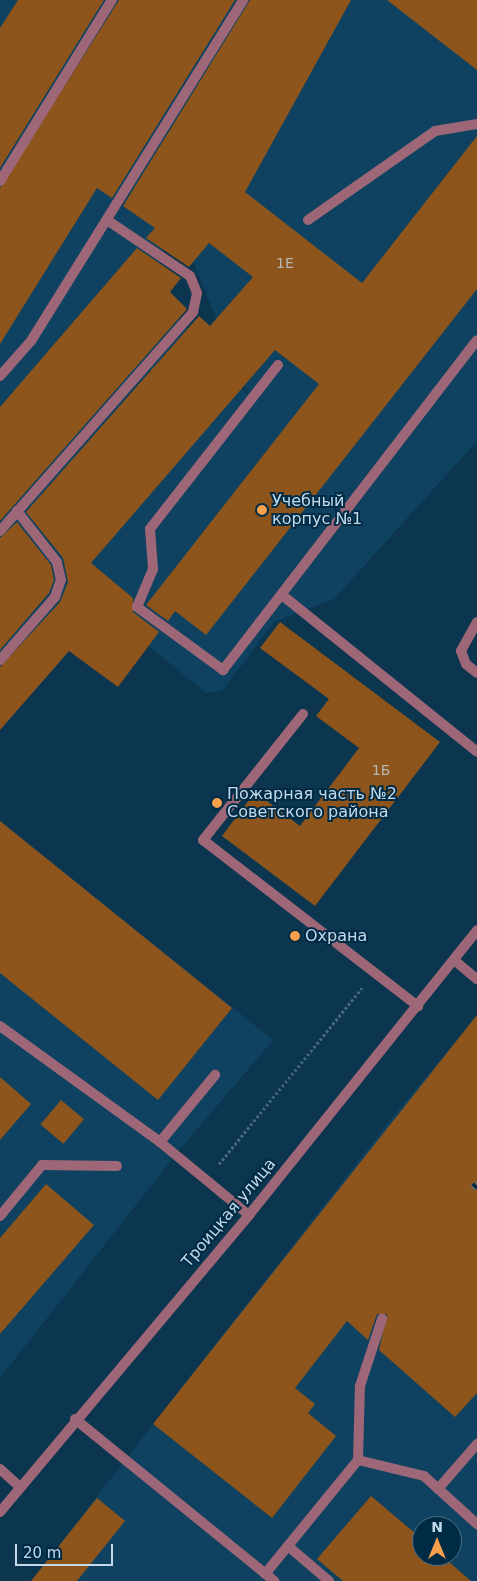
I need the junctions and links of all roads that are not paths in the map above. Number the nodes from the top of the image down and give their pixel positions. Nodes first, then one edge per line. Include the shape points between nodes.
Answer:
1 (112, 0) edge
2 (243, 0) edge
3 (477, 124) edge
4 (0, 181) edge
5 (107, 220) junction
6 (308, 220) dead end
7 (477, 340) edge
8 (278, 364) dead end
9 (0, 376) edge
10 (17, 511) junction
11 (0, 532) edge
12 (282, 595) junction
13 (477, 622) edge
14 (0, 660) edge
15 (477, 673) edge
16 (303, 714) dead end
17 (477, 752) edge
18 (477, 930) edge
19 (454, 960) junction
20 (477, 979) edge
21 (418, 1006) junction
22 (0, 1026) edge
23 (215, 1075) dead end
24 (160, 1142) junction
25 (118, 1166) dead end
26 (249, 1215) junction
27 (0, 1216) edge
28 (382, 1320) dead end
29 (75, 1419) junction
30 (477, 1444) edge
31 (358, 1460) junction
32 (0, 1470) edge
33 (19, 1486) junction
34 (438, 1489) junction
35 (0, 1512) edge
36 (477, 1524) edge
37 (288, 1546) junction
38 (265, 1574) junction
39 (274, 1581) edge
40 (328, 1581) edge

1 - 4 street
2 - 5 street
3 - 6 street via 435,131
5 - 9 street via 31,341
5 - 10 street via 190,276 197,294 193,312
7 - 12 street
8 - 12 street via 150,529 153,569 137,608 222,670
10 - 11 street
10 - 14 street via 57,562 61,580 55,597
12 - 17 street
13 - 15 street via 461,651 466,664
16 - 21 street via 203,840
18 - 19 street, Троицкая улица
19 - 20 street
19 - 21 street, Троицкая улица
21 - 26 street, Троицкая улица
22 - 24 street
23 - 24 street
24 - 26 street
25 - 27 street via 42,1166
26 - 29 street, Троицкая улица
28 - 31 street via 360,1386
29 - 33 street, Троицкая улица
29 - 38 street
30 - 34 street
31 - 34 street via 424,1476
31 - 37 street
32 - 33 street
33 - 35 street, Троицкая улица
34 - 36 street
37 - 38 street
37 - 40 street
38 - 39 street

